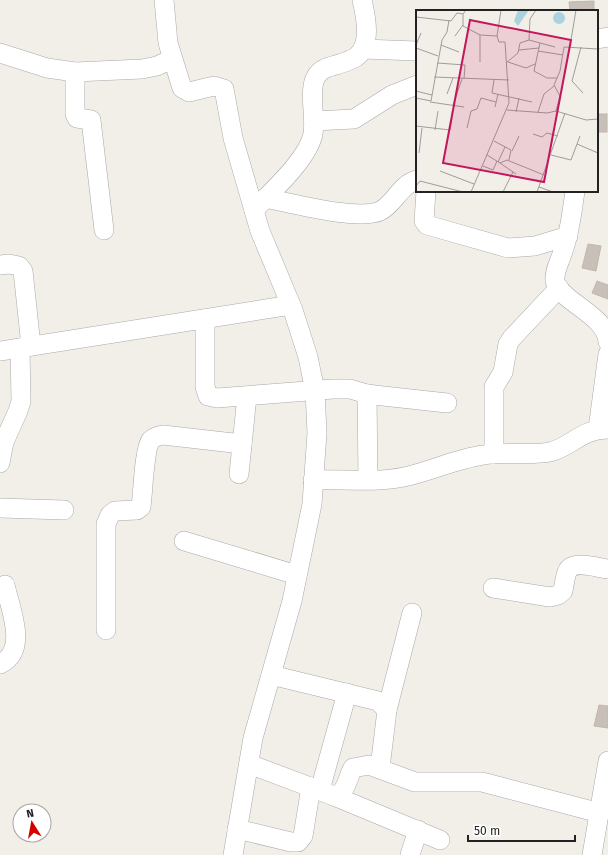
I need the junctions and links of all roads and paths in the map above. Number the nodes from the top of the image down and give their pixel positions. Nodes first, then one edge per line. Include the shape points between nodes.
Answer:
1 (164, 0) edge
2 (362, 0) edge
3 (608, 37) edge
4 (598, 39) edge
5 (363, 49) junction
6 (416, 51) edge
7 (0, 53) edge
8 (165, 63) junction
9 (75, 72) junction
10 (416, 86) edge
11 (314, 121) junction
12 (416, 181) edge
13 (426, 192) edge
14 (575, 192) edge
15 (260, 204) junction
16 (104, 230) dead end
17 (568, 236) junction
18 (0, 264) edge
19 (559, 288) junction
20 (290, 305) junction
21 (204, 319) junction
22 (608, 342) edge
23 (25, 347) junction
24 (0, 351) edge
25 (608, 354) edge
26 (315, 391) junction
27 (367, 394) junction
28 (247, 396) junction
29 (447, 403) dead end
30 (603, 429) edge
31 (242, 444) junction
32 (494, 454) junction
33 (0, 463) edge
34 (239, 474) dead end
35 (368, 479) junction
36 (313, 480) junction
37 (0, 508) edge
38 (64, 510) dead end
39 (184, 541) dead end
40 (608, 569) edge
41 (287, 572) junction
42 (5, 585) dead end
43 (493, 588) dead end
44 (412, 613) dead end
45 (106, 630) dead end
46 (0, 664) edge
47 (271, 674) junction
48 (346, 693) junction
49 (387, 710) junction
50 (608, 761) edge
51 (249, 764) junction
52 (380, 768) junction
53 (322, 791) junction
54 (600, 813) junction
55 (237, 829) junction
56 (418, 830) junction
57 (440, 840) dead end
58 (232, 855) edge
59 (410, 855) edge
60 (592, 855) edge

1 - 8 street
2 - 5 street via 367,23
3 - 4 street
5 - 6 street
5 - 11 street via 356,57 324,68 316,75 312,84
7 - 9 street via 47,68
8 - 9 street via 142,69
8 - 15 street via 182,88 189,92 214,86 224,89 233,138
9 - 16 street via 75,114 77,118 91,120
10 - 11 street via 392,95 354,119
11 - 15 street via 313,135 307,148
12 - 15 street via 404,187 387,206 375,212 358,213
13 - 17 street via 424,221 427,225 508,248 535,246
14 - 17 street
15 - 20 street via 269,256
17 - 19 street via 555,273 555,282
18 - 23 street via 19,266 23,271
19 - 22 street via 605,330
19 - 32 street via 508,344 503,372 494,387
20 - 21 street
20 - 26 street via 302,333
21 - 23 street
21 - 28 street via 206,393 217,398
23 - 24 street
23 - 33 street via 21,401 4,442
25 - 30 street
26 - 27 street via 350,389
26 - 28 street
26 - 36 street via 317,433
27 - 29 street
27 - 35 street
28 - 31 street
30 - 32 street via 586,432 560,449 548,452
31 - 34 street
31 - 45 street via 163,435 151,440 147,452 141,507 137,510 115,511 106,524
32 - 35 street via 464,459 404,477 387,480
35 - 36 street
36 - 41 street via 312,504
37 - 38 street
39 - 41 street
40 - 43 street via 572,566 567,570 563,591 550,597
41 - 47 street via 292,601
42 - 46 street via 16,632 16,643 13,654
44 - 49 street
47 - 48 street
47 - 51 street
48 - 49 street via 378,700
48 - 53 street
49 - 52 street
50 - 54 street
51 - 53 street
51 - 55 street
52 - 53 street via 369,765 353,768 340,795
52 - 54 street via 415,782 482,782
53 - 55 street via 298,842
53 - 56 street
54 - 60 street
55 - 58 street
56 - 57 street
56 - 59 street

